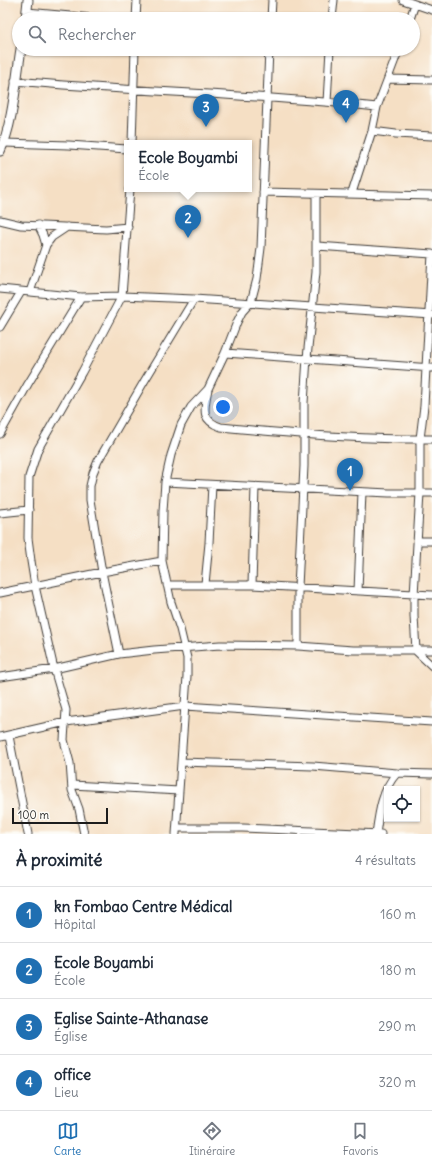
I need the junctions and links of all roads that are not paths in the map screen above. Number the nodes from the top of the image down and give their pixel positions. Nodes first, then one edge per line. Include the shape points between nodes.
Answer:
1 (28, 0) edge
2 (137, 0) edge
3 (272, 0) edge
4 (334, 0) edge
5 (410, 2) edge
6 (432, 10) edge
7 (26, 12) edge
8 (136, 12) edge
9 (271, 12) edge
10 (333, 12) edge
11 (20, 56) edge
12 (135, 56) edge
13 (269, 56) edge
14 (330, 56) edge
15 (396, 56) edge
16 (388, 79) junction
17 (432, 80) edge
18 (15, 81) junction
19 (135, 90) junction
20 (267, 97) junction
21 (327, 102) junction
22 (377, 107) junction
23 (372, 131) junction
24 (432, 136) edge
25 (132, 140) edge
26 (2, 147) edge
27 (124, 149) edge
28 (130, 192) edge
29 (263, 192) junction
30 (352, 193) junction
31 (316, 194) junction
32 (432, 196) edge
33 (0, 220) edge
34 (38, 225) junction
35 (67, 227) junction
36 (128, 227) junction
37 (46, 245) junction
38 (317, 246) junction
39 (432, 254) edge
40 (0, 289) edge
41 (21, 292) junction
42 (30, 292) junction
43 (122, 296) junction
44 (81, 297) junction
45 (194, 299) junction
46 (251, 302) junction
47 (313, 306) junction
48 (431, 315) edge
49 (0, 327) edge
50 (225, 353) junction
51 (306, 358) junction
52 (429, 368) edge
53 (208, 389) junction
54 (0, 434) edge
55 (304, 434) junction
56 (420, 439) junction
57 (432, 439) edge
58 (165, 482) junction
59 (212, 485) junction
60 (255, 487) junction
61 (303, 489) junction
62 (362, 492) junction
63 (420, 493) junction
64 (432, 493) edge
65 (29, 510) junction
66 (0, 513) edge
67 (418, 541) junction
68 (432, 541) edge
69 (162, 562) junction
70 (102, 572) junction
71 (205, 584) junction
72 (167, 585) junction
73 (252, 585) junction
74 (35, 586) junction
75 (298, 587) junction
76 (358, 591) junction
77 (0, 593) edge
78 (414, 594) junction
79 (432, 595) edge
80 (298, 646) junction
81 (184, 649) junction
82 (432, 650) edge
83 (416, 651) junction
84 (119, 654) junction
85 (432, 666) edge
86 (54, 669) junction
87 (0, 677) edge
88 (185, 706) junction
89 (66, 722) junction
90 (432, 722) edge
91 (9, 736) junction
92 (0, 738) edge
93 (181, 762) junction
94 (397, 773) junction
95 (432, 774) edge
96 (72, 785) junction
97 (179, 791) junction
98 (176, 831) edge
99 (28, 834) edge
100 (84, 834) edge
101 (376, 834) edge
102 (381, 834) edge

1 - 7 street
2 - 8 street
3 - 9 street
4 - 10 street
5 - 6 street
11 - 18 street
12 - 19 street
13 - 20 street
14 - 21 street
15 - 16 street
16 - 17 street
16 - 22 street
18 - 19 street
18 - 26 street
19 - 20 street
19 - 25 street
20 - 21 street
20 - 29 street
21 - 22 street
22 - 23 street
23 - 24 street
23 - 30 street
26 - 27 street via 69,145
28 - 36 street
29 - 31 street
29 - 46 street via 261,248
30 - 31 street
30 - 32 street
31 - 38 street
33 - 34 street
34 - 35 street
34 - 37 street
35 - 36 street
35 - 37 street via 52,237
36 - 43 street
37 - 42 street
38 - 39 street
38 - 47 street
39 - 48 street
40 - 41 street
41 - 42 street
41 - 49 street
42 - 44 street
43 - 44 street
43 - 45 street
43 - 65 street via 36,455 29,477
44 - 54 street
45 - 46 street
45 - 70 street via 141,386 93,473 90,500
46 - 47 street
46 - 50 street via 242,312
47 - 48 street
47 - 51 street
48 - 52 street
50 - 51 street
50 - 53 street
51 - 52 street
51 - 55 street
52 - 56 street
53 - 55 street via 205,413 207,420 212,424 220,427
53 - 58 street via 191,407 181,425
55 - 56 street
55 - 61 street
56 - 57 street
56 - 63 street
58 - 59 street
58 - 69 street
59 - 60 street
59 - 71 street via 210,543
60 - 61 street
60 - 73 street
61 - 62 street
61 - 75 street
62 - 63 street
62 - 76 street
63 - 64 street
63 - 67 street
65 - 66 street
65 - 74 street via 28,542
67 - 68 street
67 - 78 street
69 - 70 street
69 - 72 street
70 - 74 street
70 - 84 street
71 - 72 street
71 - 73 street
72 - 81 street
73 - 75 street
74 - 77 street
74 - 86 street
75 - 76 street
75 - 80 street
76 - 78 street
78 - 79 street
78 - 83 street
80 - 81 street via 220,645
80 - 83 street
81 - 84 street
81 - 88 street via 187,676
82 - 83 street
83 - 85 street
84 - 86 street
86 - 87 street
86 - 89 street via 66,710
88 - 89 street
88 - 90 street
88 - 93 street
89 - 91 street
89 - 96 street via 64,740 70,762
91 - 92 street
91 - 99 street
93 - 94 street via 313,766
93 - 97 street
94 - 95 street
94 - 101 street via 382,803
96 - 97 street
96 - 100 street
97 - 98 street
98 - 101 street via 243,828
101 - 102 street

